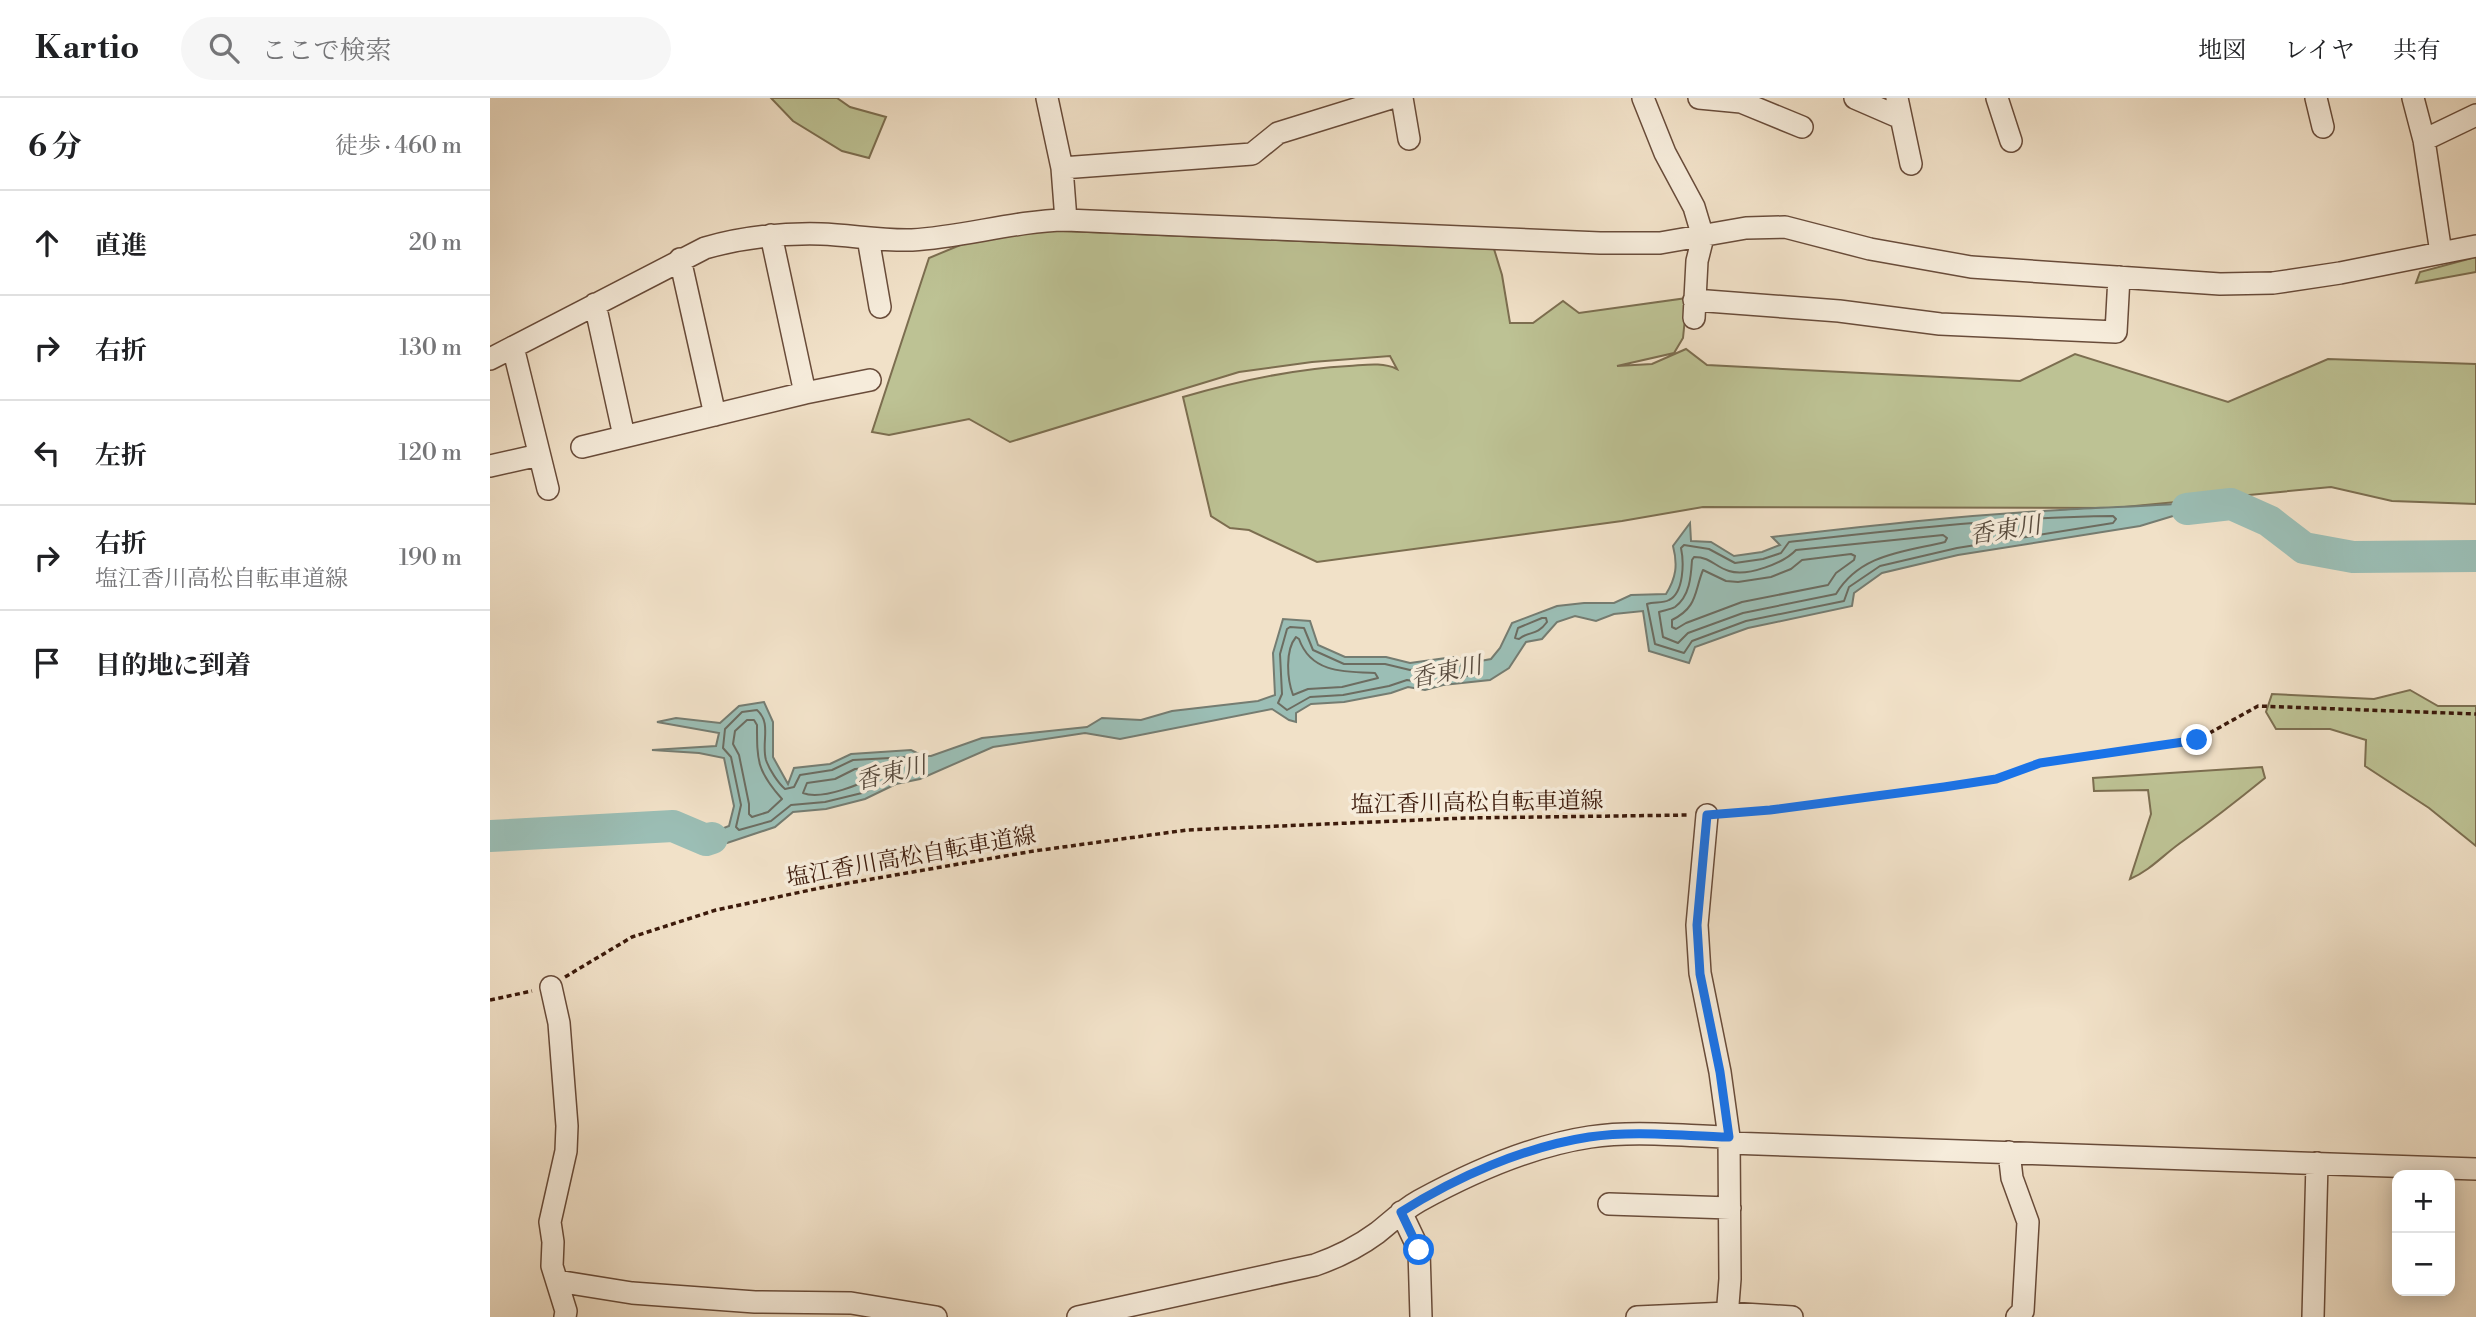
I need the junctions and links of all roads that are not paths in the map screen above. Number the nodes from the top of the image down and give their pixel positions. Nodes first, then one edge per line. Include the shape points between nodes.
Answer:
1 (1046, 98) edge
2 (1391, 98) edge
3 (1402, 98) edge
4 (1643, 98) edge
5 (1699, 98) edge
6 (1855, 98) edge
7 (1997, 98) edge
8 (2316, 98) edge
9 (2413, 98) edge
10 (1899, 108) edge
11 (2476, 115) edge
12 (1802, 127) dead end
13 (2323, 127) dead end
14 (1409, 139) dead end
15 (2424, 140) junction
16 (2011, 141) dead end
17 (1911, 164) dead end
18 (1062, 168) junction
19 (1066, 220) junction
20 (771, 235) junction
21 (1703, 237) junction
22 (868, 238) junction
23 (2476, 246) edge
24 (2441, 253) junction
25 (680, 259) junction
26 (2119, 277) junction
27 (595, 304) junction
28 (880, 307) dead end
29 (513, 347) junction
30 (490, 359) edge
31 (870, 380) dead end
32 (804, 393) junction
33 (715, 415) junction
34 (624, 436) junction
35 (582, 447) dead end
36 (539, 455) junction
37 (490, 466) edge
38 (548, 489) dead end
39 (1707, 815) road end
40 (551, 987) road end
41 (1729, 1140) junction
42 (2009, 1152) junction
43 (2317, 1163) junction
44 (2476, 1169) edge
45 (1609, 1204) dead end
46 (1730, 1208) junction
47 (1401, 1212) junction
48 (557, 1281) junction
49 (850, 1310) edge
50 (1727, 1315) edge
51 (2021, 1315) edge
52 (565, 1317) edge
53 (936, 1317) edge
54 (1078, 1317) edge
55 (1421, 1317) edge
56 (1637, 1317) edge
57 (1793, 1317) edge
58 (2313, 1317) edge

1 - 18 street
2 - 18 street via 1278,133 1252,154
3 - 14 street
4 - 21 street via 1694,207
5 - 12 street via 1741,102
6 - 10 street
7 - 16 street
8 - 13 street
9 - 15 street
10 - 17 street
11 - 15 street
15 - 24 street
18 - 19 street
19 - 21 street via 1600,243
19 - 22 street via 912,240
20 - 22 street
20 - 25 street via 740,238
20 - 32 street
21 - 26 street via 1746,228 1785,227 1870,249 1971,267
21 - 26 street via 1694,309 1839,311 1940,324 2116,332
22 - 28 street
23 - 24 street
24 - 26 street via 2273,283
25 - 27 street
25 - 33 street
27 - 29 street
27 - 34 street
29 - 30 street
29 - 36 street
31 - 32 street
32 - 33 street
33 - 34 street
34 - 35 street
36 - 37 street
36 - 38 street
39 - 41 street via 1697,925 1700,974
40 - 48 street via 559,1024 567,1126 550,1222 551,1266
41 - 42 street
41 - 46 street
41 - 47 street via 1589,1137 1484,1168
42 - 43 street
42 - 51 street via 2012,1178 2028,1222
43 - 44 street
43 - 58 street
45 - 46 street
46 - 50 street
47 - 54 street via 1358,1246 1315,1265
47 - 55 street via 1419,1250
48 - 49 street via 646,1294
48 - 52 street
49 - 53 street
50 - 56 street
50 - 57 street

